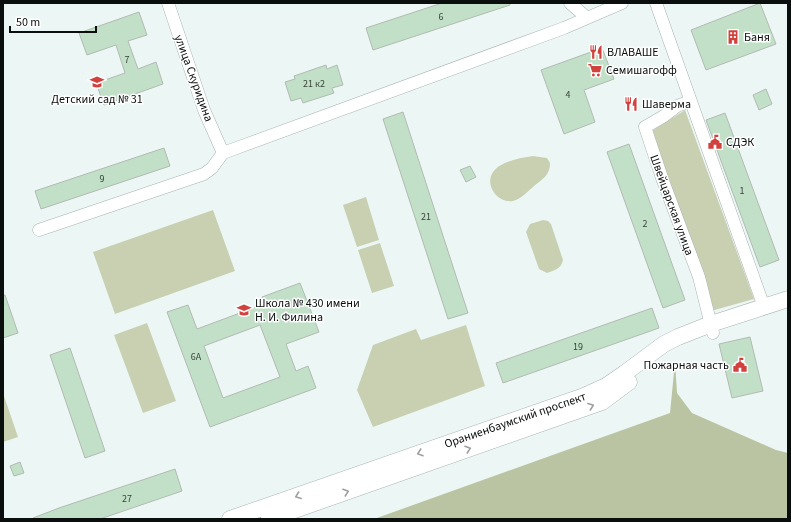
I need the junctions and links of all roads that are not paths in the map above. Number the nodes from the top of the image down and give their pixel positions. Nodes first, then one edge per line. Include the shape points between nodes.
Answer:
1 (168, 3) edge
2 (570, 3) edge
3 (622, 3) edge
4 (656, 3) edge
5 (586, 17) junction
6 (690, 101) junction
7 (223, 153) junction
8 (39, 230) dead end
9 (788, 298) edge
10 (788, 306) edge
11 (764, 307) junction
12 (712, 329) junction
13 (253, 515) edge
14 (230, 519) edge
15 (269, 519) edge

1 - 7 street, улица Скуридина via 204,110
2 - 5 street
3 - 5 street
4 - 6 street
5 - 7 street via 564,28
6 - 11 street
6 - 12 street, Швейцарская улица via 677,106 645,127 698,277
7 - 8 street via 204,174
9 - 11 main road, Ораниенбаумский проспект
10 - 12 main road, Ораниенбаумский проспект
11 - 12 main road, Ораниенбаумский проспект
12 -> 13 main road, Ораниенбаумский проспект via 692,331 664,344 626,373 584,396
15 -> 12 main road, Ораниенбаумский проспект via 602,402 667,353
13 - 14 main road, Ораниенбаумский проспект

